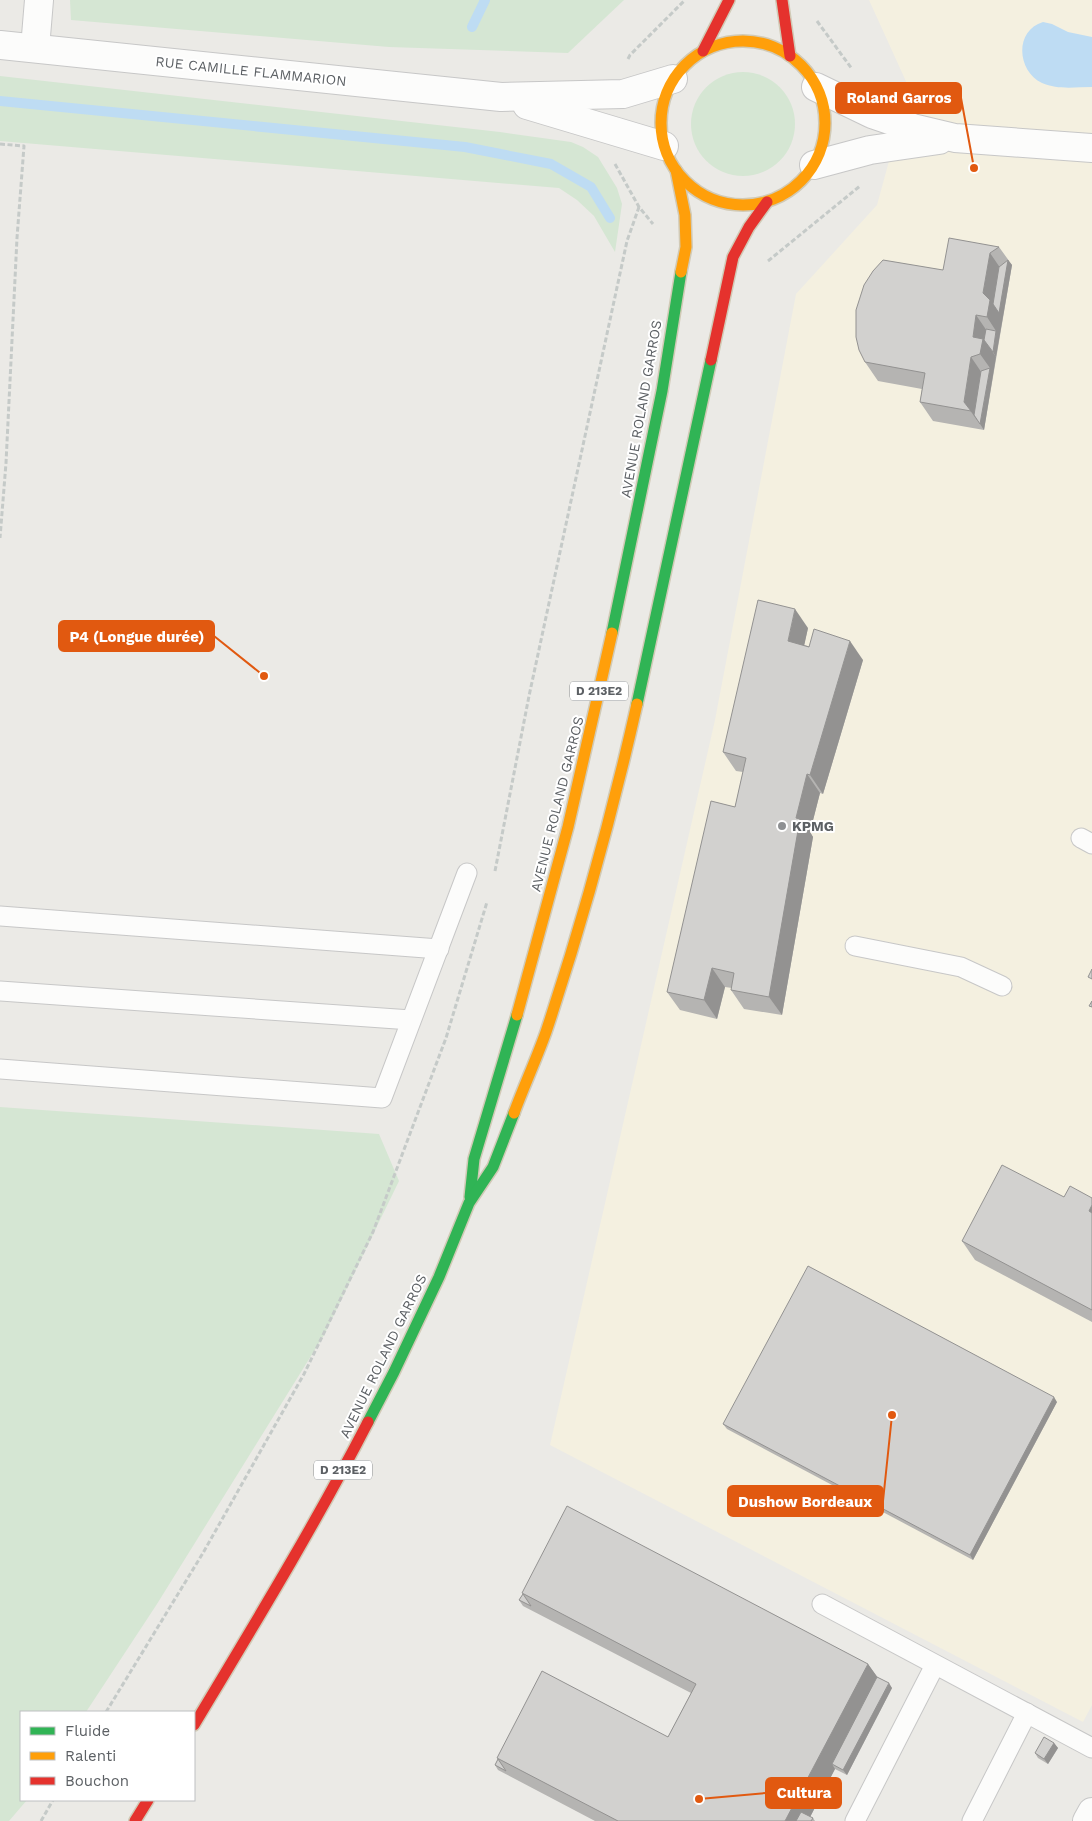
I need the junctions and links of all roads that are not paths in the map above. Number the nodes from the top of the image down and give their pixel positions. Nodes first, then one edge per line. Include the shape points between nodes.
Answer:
1 (39, 0) edge
2 (729, 0) edge
3 (782, 0) edge
4 (0, 45) edge
5 (35, 48) junction
6 (703, 51) junction
7 (790, 56) junction
8 (673, 79) junction
9 (816, 87) junction
10 (501, 97) junction
11 (955, 138) junction
12 (664, 146) junction
13 (1092, 148) edge
14 (814, 165) junction
15 (676, 170) junction
16 (767, 202) junction
17 (467, 873) dead end
18 (0, 916) edge
19 (855, 946) dead end
20 (439, 949) junction
21 (1002, 986) dead end
22 (0, 990) edge
23 (411, 1020) junction
24 (0, 1069) edge
25 (469, 1204) junction
26 (822, 1604) dead end
27 (935, 1665) junction
28 (1027, 1713) junction
29 (195, 1723) edge
30 (1092, 1748) edge
31 (147, 1801) edge
32 (1092, 1812) edge
33 (134, 1821) edge
34 (855, 1821) edge
35 (972, 1821) edge
36 (1088, 1821) edge

1 - 5 street
2 - 6 main road
3 - 7 main road
4 - 5 street, RUE CAMILLE FLAMMARION
5 - 10 street, RUE CAMILLE FLAMMARION
6 - 7 main road via 724,43 747,41 769,46
6 - 8 main road
7 - 9 main road
8 - 10 street, RUE CAMILLE FLAMMARION via 623,94
8 - 12 main road via 664,100 660,123
9 - 11 street via 872,114
9 - 14 main road via 823,106 825,126 822,146
10 - 12 street, RUE CAMILLE FLAMMARION
11 - 13 street
11 - 14 street via 870,150
12 - 15 main road
14 - 16 main road via 802,181
15 - 16 main road via 694,189 716,201 742,206
15 - 25 main road, AVENUE ROLAND GARROS / D 213E2 via 685,214 686,247 627,566 568,827 522,1000 474,1159
16 - 25 main road, AVENUE ROLAND GARROS / D 213E2 via 748,227 733,257 624,761 587,904 542,1043 493,1167
17 - 20 lane
18 - 20 lane
19 - 21 lane via 961,966
20 - 23 lane
22 - 23 lane
23 - 24 lane via 382,1098
25 - 29 main road, AVENUE ROLAND GARROS / D 213E2 via 439,1277 342,1474
26 - 27 lane
27 - 28 lane
27 - 34 lane
28 - 30 lane
28 - 35 lane
31 - 33 main road
32 - 36 street

